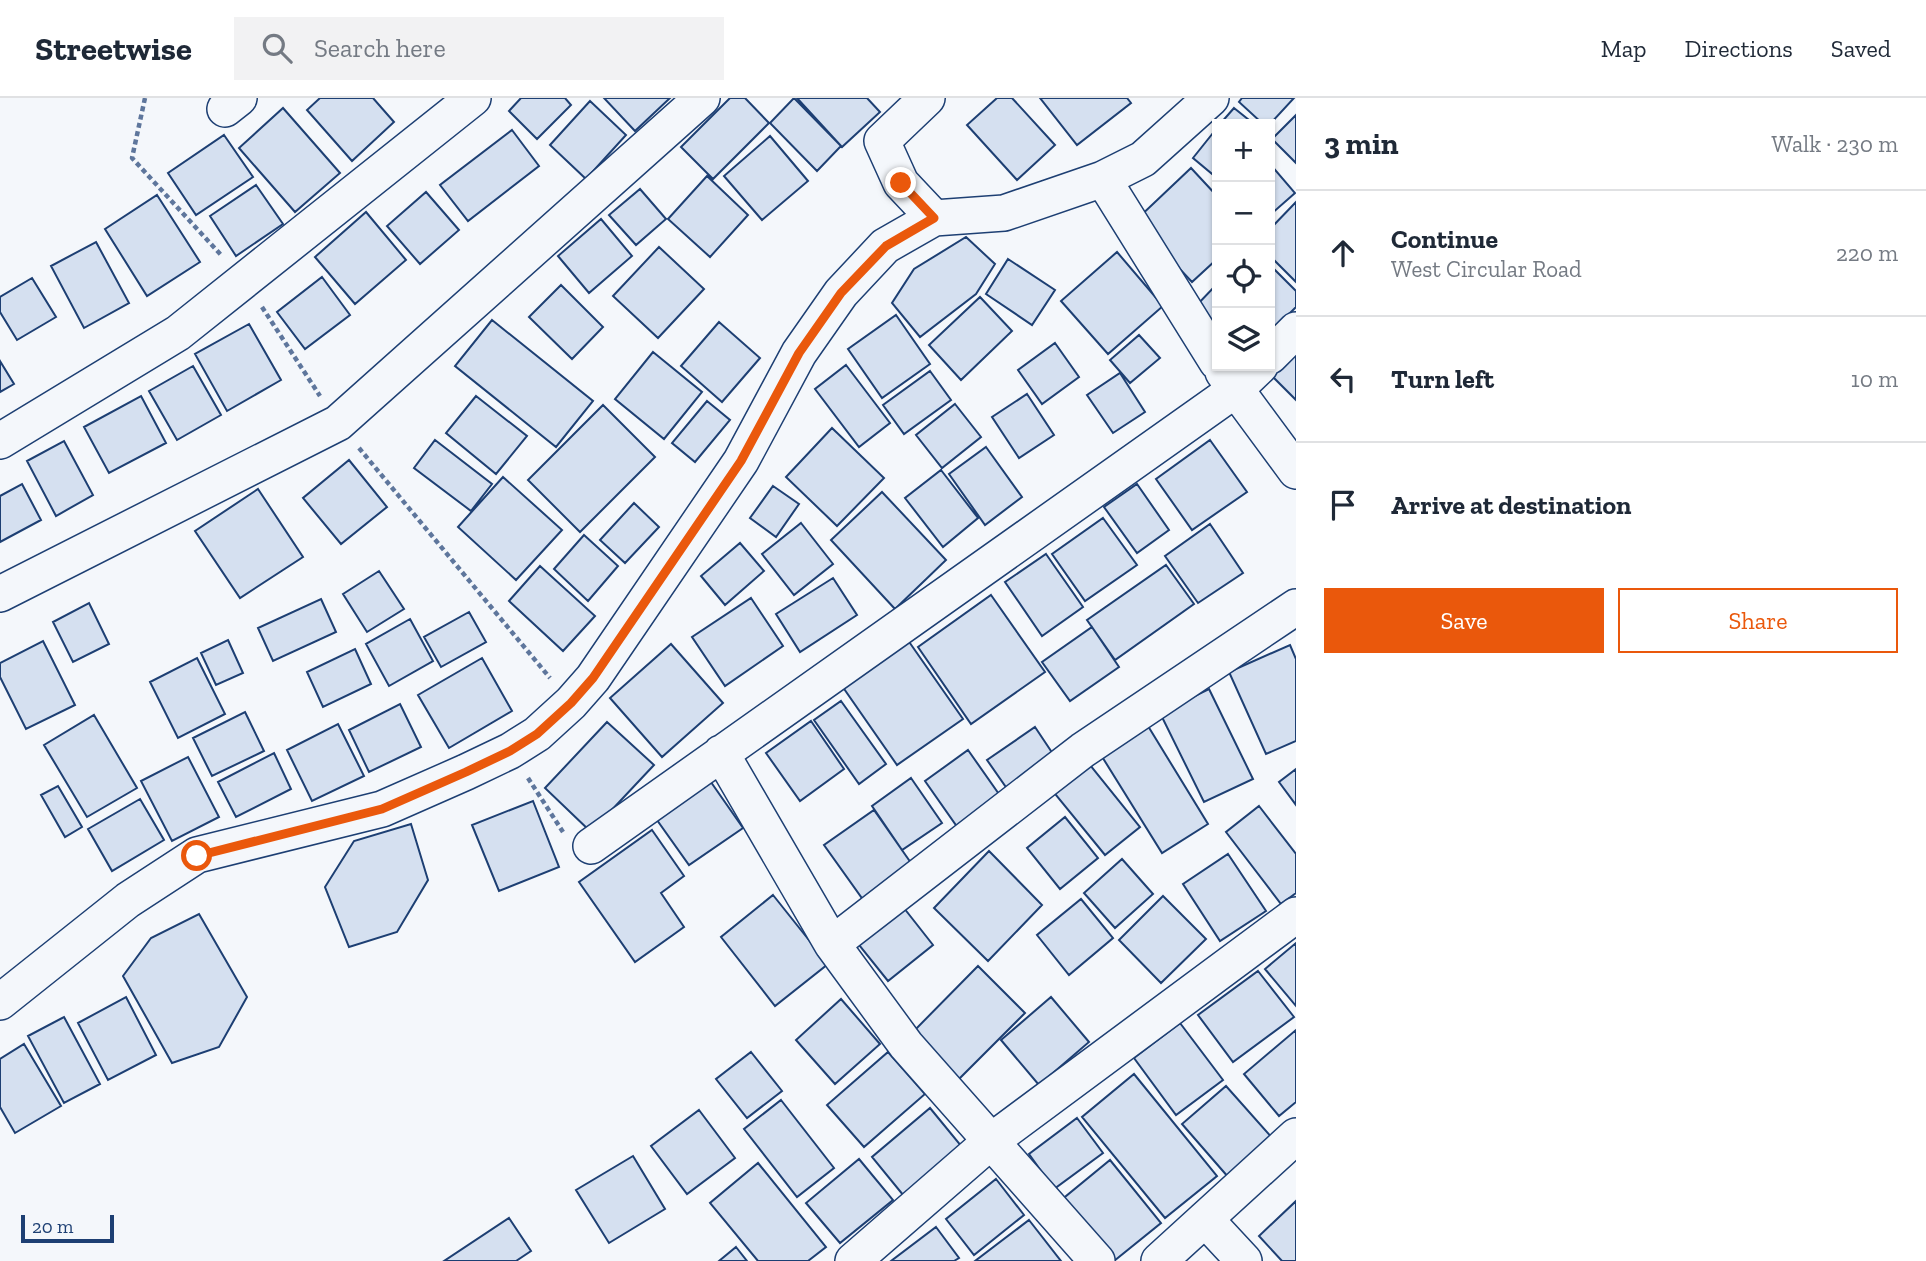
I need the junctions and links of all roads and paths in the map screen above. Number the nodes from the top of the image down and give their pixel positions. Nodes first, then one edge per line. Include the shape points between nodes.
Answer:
1 (473, 98) edge
2 (702, 98) edge
3 (927, 98) edge
4 (1211, 98) edge
5 (1103, 179) junction
6 (934, 218) junction
7 (1296, 330) edge
8 (1275, 351) edge
9 (1224, 373) edge
10 (0, 441) edge
11 (1296, 471) edge
12 (0, 594) edge
13 (1296, 607) edge
14 (510, 751) junction
15 (721, 753) junction
16 (580, 844) joint
17 (1296, 915) edge
18 (832, 944) junction
19 (0, 1002) edge
20 (1296, 1136) edge
21 (990, 1142) junction
22 (1205, 1219) junction
23 (853, 1261) edge
24 (1097, 1261) edge
25 (1159, 1261) edge
26 (1244, 1261) edge

1 - 10 street via 178,333
2 - 12 street via 338,423
3 - 6 street via 882,141 901,183
4 - 5 street via 1143,159
5 - 6 street via 1004,213
5 - 9 street
6 - 14 street via 886,246 841,293 799,353 741,461 593,678 537,734
7 - 8 street
9 - 11 street
9 - 15 street
13 - 18 street via 1083,750
14 - 16 path
14 - 19 street via 382,809 197,856 128,900
15 - 16 street
15 - 18 street
17 - 21 street
18 - 21 street via 906,1045
20 - 22 street
21 - 23 street
21 - 24 street
22 - 25 street
22 - 26 street

